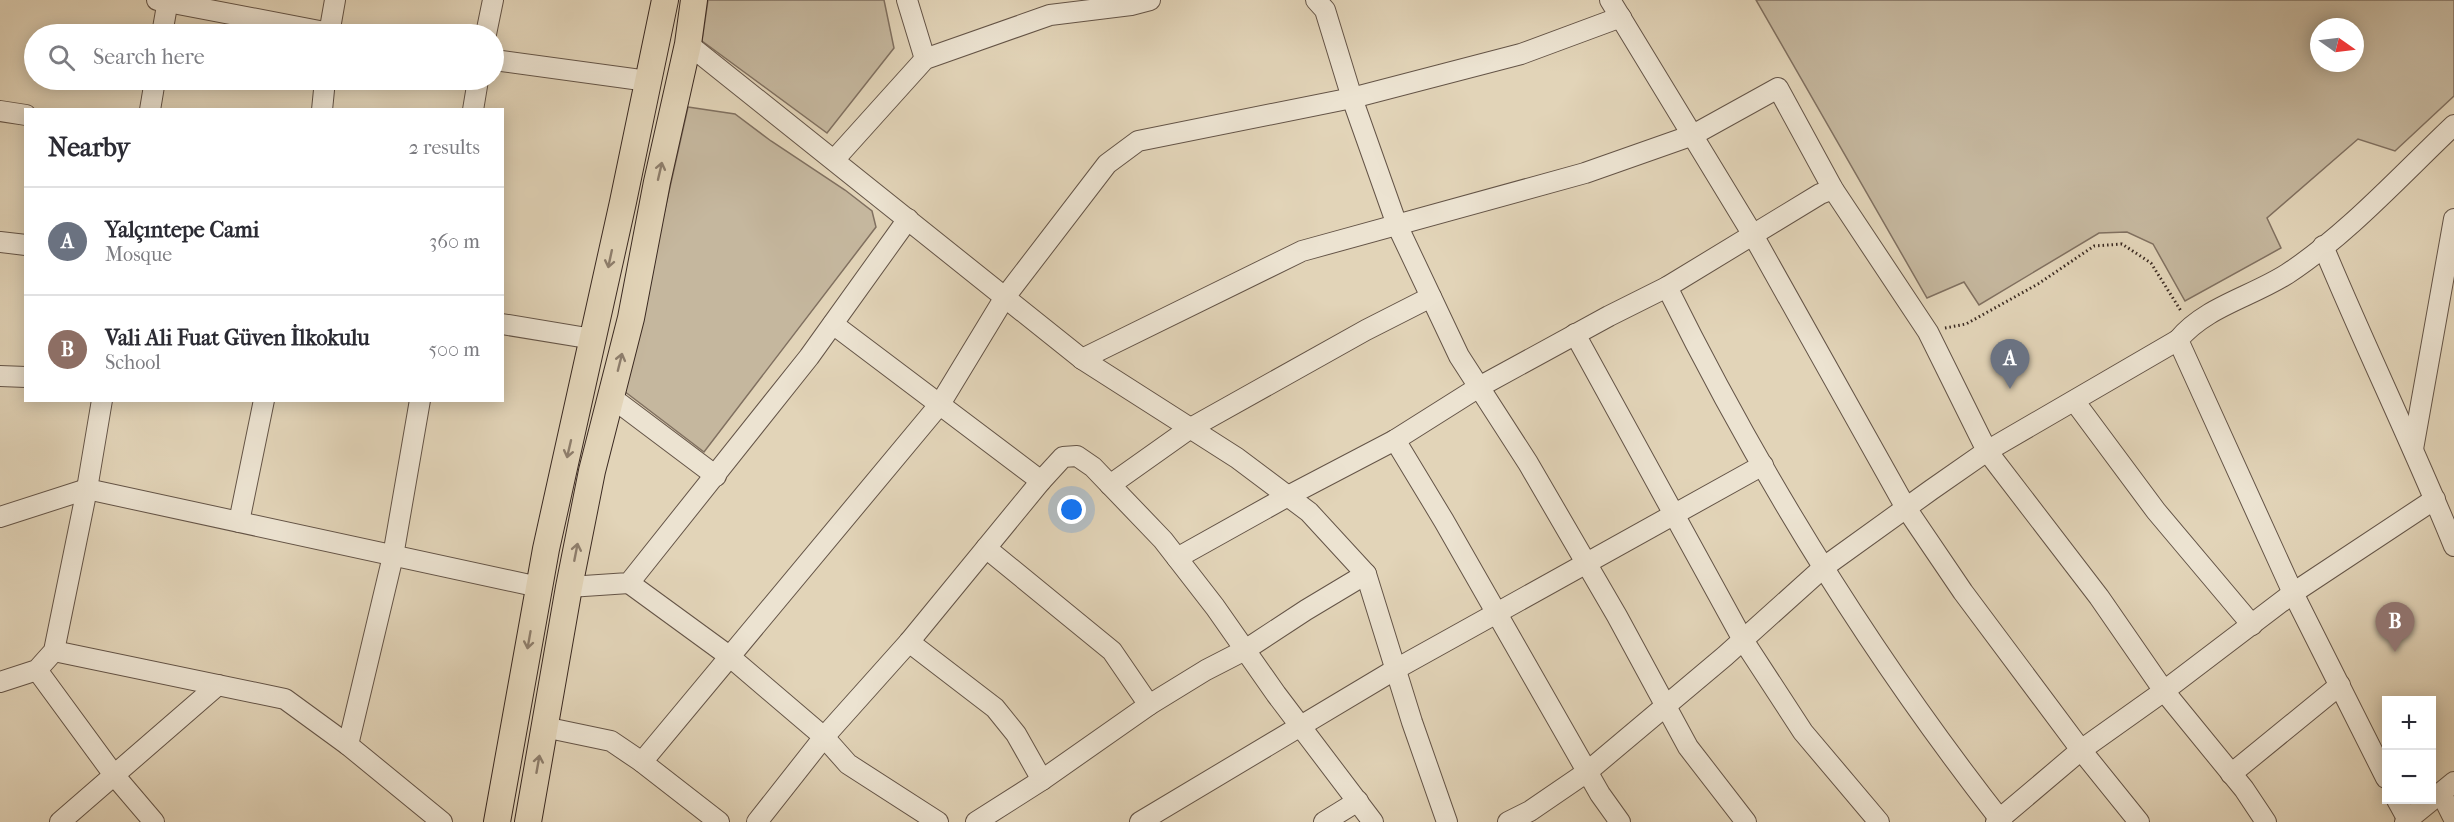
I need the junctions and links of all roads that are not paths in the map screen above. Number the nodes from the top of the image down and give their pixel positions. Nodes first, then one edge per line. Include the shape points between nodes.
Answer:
1 (335, 0) edge
2 (493, 0) edge
3 (665, 0) edge
4 (694, 0) edge
5 (907, 0) edge
6 (1082, 0) edge
7 (1150, 0) edge
8 (1316, 0) edge
9 (1610, 0) edge
10 (164, 1) edge
11 (1050, 15) junction
12 (1621, 17) junction
13 (163, 24) edge
14 (275, 24) edge
15 (332, 24) edge
16 (488, 24) edge
17 (688, 44) junction
18 (925, 59) junction
19 (504, 61) edge
20 (648, 81) junction
21 (153, 90) edge
22 (324, 90) edge
23 (476, 90) edge
24 (1352, 98) junction
25 (150, 108) edge
26 (322, 108) edge
27 (473, 108) edge
28 (0, 111) edge
29 (24, 115) edge
30 (2454, 125) edge
31 (1693, 135) junction
32 (834, 160) junction
33 (1833, 189) junction
34 (908, 219) junction
35 (2454, 219) edge
36 (1397, 225) junction
37 (1753, 235) junction
38 (0, 242) edge
39 (24, 245) edge
40 (2323, 246) junction
41 (1666, 287) junction
42 (1005, 297) junction
43 (1431, 297) junction
44 (504, 324) edge
45 (834, 324) junction
46 (2184, 332) junction
47 (1575, 334) junction
48 (593, 339) junction
49 (1082, 359) junction
50 (0, 376) edge
51 (24, 377) edge
52 (1479, 387) junction
53 (610, 397) junction
54 (102, 402) edge
55 (264, 402) edge
56 (420, 402) edge
57 (2075, 402) junction
58 (940, 404) junction
59 (1190, 429) junction
60 (1395, 441) junction
61 (2413, 449) junction
62 (1987, 451) junction
63 (1763, 465) junction
64 (716, 476) junction
65 (1041, 481) junction
66 (1110, 485) junction
67 (87, 489) junction
68 (1288, 496) junction
69 (2435, 499) junction
70 (1906, 508) junction
71 (1675, 514) junction
72 (0, 517) edge
73 (239, 522) junction
74 (2454, 546) edge
75 (986, 548) junction
76 (393, 556) junction
77 (1177, 558) junction
78 (1586, 564) junction
79 (1824, 567) junction
80 (1366, 574) junction
81 (629, 583) junction
82 (539, 587) junction
83 (569, 587) junction
84 (2293, 593) junction
85 (1497, 614) junction
86 (2252, 625) junction
87 (1743, 640) junction
88 (909, 642) junction
89 (1245, 650) junction
90 (54, 651) junction
91 (729, 656) junction
92 (1396, 669) junction
93 (37, 670) junction
94 (0, 682) edge
95 (218, 685) junction
96 (2340, 685) junction
97 (2164, 691) junction
98 (1149, 705) junction
99 (1666, 705) junction
100 (1300, 725) junction
101 (544, 726) junction
102 (824, 736) junction
103 (348, 745) junction
104 (2081, 750) junction
105 (642, 762) junction
106 (2382, 770) edge
107 (1587, 772) junction
108 (2231, 774) junction
109 (114, 775) junction
110 (1042, 780) junction
111 (2448, 788) edge
112 (1358, 801) junction
113 (2399, 804) edge
114 (1532, 816) edge
115 (2454, 819) edge
116 (1999, 821) edge
117 (2407, 821) edge
118 (60, 822) edge
119 (154, 822) edge
120 (442, 822) edge
121 (497, 822) edge
122 (528, 822) edge
123 (719, 822) edge
124 (756, 822) edge
125 (938, 822) edge
126 (976, 822) edge
127 (1140, 822) edge
128 (1324, 822) edge
129 (1373, 822) edge
130 (1447, 822) edge
131 (1508, 822) edge
132 (1620, 822) edge
133 (1746, 822) edge
134 (1880, 822) edge
135 (2139, 822) edge
136 (2266, 822) edge

1 - 15 street
2 - 16 street
3 - 20 main road
4 - 17 main road
5 - 18 street
6 - 11 street
7 - 11 street
8 - 24 street via 1325,10
9 - 12 street
10 - 13 street
10 - 14 street
11 - 18 street
12 - 24 street via 1521,54
12 - 31 street
17 - 32 street
53 -> 17 main road via 631,318
18 - 32 street
19 - 20 street
20 -> 48 main road
21 - 25 street
22 - 26 street
23 - 27 street
24 - 36 street
24 - 42 street via 1138,141 1107,164
28 - 29 street
30 - 40 street
31 - 33 street via 1778,88
31 - 36 street via 1585,173
31 - 37 street
32 - 34 street
33 - 37 street
33 - 62 street via 1928,332
34 - 42 street
34 - 45 street
35 - 61 street
36 - 43 street
36 - 49 street via 1302,251
37 - 41 street
37 - 70 street
38 - 39 street
40 - 46 street via 2286,274
40 - 61 street
41 - 47 street
41 - 63 street via 1713,380
42 - 49 street
42 - 58 street
43 - 52 street via 1459,356
43 - 59 street
44 - 48 street
45 - 58 street
45 - 64 street
46 - 57 street
46 - 84 street
47 - 52 street
47 - 71 street
48 -> 82 main road
49 - 59 street
50 - 51 street
52 - 60 street
52 - 78 street
53 - 64 street
83 -> 53 main road
54 - 67 street
55 - 73 street
56 - 76 street
57 - 62 street
57 - 86 street via 2156,511
58 - 65 street
58 - 91 street
59 - 66 street
59 - 68 street
60 - 68 street
60 - 85 street
61 - 69 street
62 - 70 street
62 - 97 street via 2099,597
63 - 71 street
63 - 79 street
64 - 81 street
65 - 66 street via 1063,457 1077,456
65 - 75 street
66 - 77 street
67 - 72 street
67 - 73 street
67 - 90 street
68 - 77 street
68 - 80 street via 1309,512
69 - 74 street
69 - 84 street
70 - 79 street
70 - 104 street via 1963,592
71 - 78 street
71 - 87 street
73 - 76 street
75 - 88 street
75 - 98 street via 1112,651
76 - 82 street
76 - 103 street
77 - 89 street
78 - 85 street
78 - 99 street
79 - 87 street
79 - 116 street via 1863,631
80 - 89 street
80 - 92 street
81 - 83 street
81 - 91 street
82 -> 121 main road
83 - 101 main road
84 - 86 street
84 - 96 street
85 - 92 street
85 - 107 street
86 - 97 street
87 - 99 street
87 - 134 street via 1803,732
88 - 102 street
88 - 110 street via 995,708 1016,734
89 - 98 street
89 - 100 street
90 - 93 street
90 - 95 street
91 - 102 street
91 - 105 street
92 - 100 street
92 - 130 street
93 - 94 street
93 - 109 street
95 - 103 street via 285,699
95 - 109 street
96 - 106 street
96 - 108 street
97 - 104 street
97 - 108 street
98 - 110 street
99 - 107 street
99 - 133 street via 1688,747
100 - 112 street
100 - 127 street
101 - 105 street via 611,741
122 -> 101 main road
102 - 124 street
102 - 125 street via 848,764
103 - 120 street
104 - 116 street
104 - 135 street
105 - 123 street
107 - 114 street
107 - 132 street
108 - 136 street
109 - 118 street
109 - 119 street
110 - 126 street
111 - 115 street
111 - 117 street
112 - 128 street
112 - 129 street
113 - 117 street
114 - 131 street

